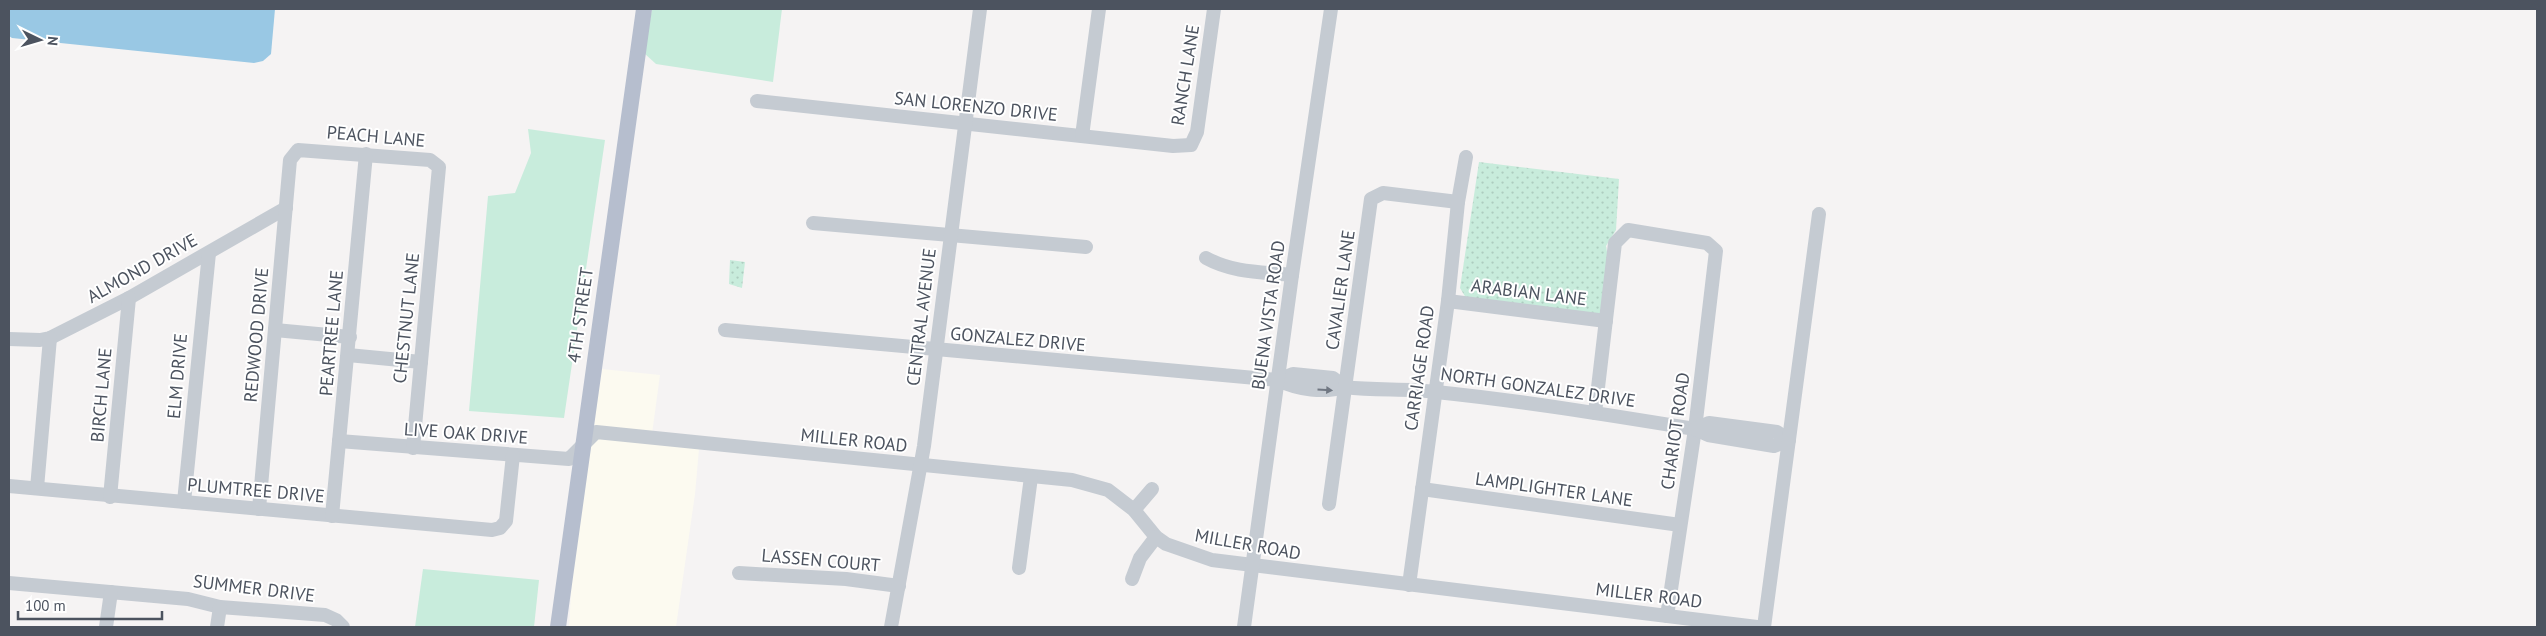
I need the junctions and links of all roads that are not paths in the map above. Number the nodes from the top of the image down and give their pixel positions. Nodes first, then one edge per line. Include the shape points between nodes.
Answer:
1 (644, 9) edge
2 (980, 9) edge
3 (1099, 9) edge
4 (1214, 9) edge
5 (1331, 9) edge
6 (757, 101) dead end
7 (965, 123) junction
8 (1082, 136) junction
9 (1191, 145) joint
10 (366, 154) junction
11 (1466, 157) dead end
12 (290, 164) joint
13 (438, 191) joint
14 (1458, 202) junction
15 (286, 208) junction
16 (1819, 214) dead end
17 (813, 223) dead end
18 (950, 235) junction
19 (1086, 248) dead end
20 (209, 253) junction
21 (1206, 258) dead end
22 (1292, 275) junction
23 (129, 298) junction
24 (1448, 301) junction
25 (1606, 321) junction
26 (275, 330) junction
27 (725, 330) dead end
28 (350, 336) junction
29 (50, 338) junction
30 (9, 339) edge
31 (937, 350) junction
32 (348, 355) junction
33 (421, 362) junction
34 (1278, 380) junction
35 (1345, 387) junction
36 (1434, 392) junction
37 (1595, 412) junction
38 (1695, 429) junction
39 (1789, 440) junction
40 (339, 441) junction
41 (582, 444) junction
42 (413, 448) junction
43 (513, 455) junction
44 (920, 466) junction
45 (1032, 477) junction
46 (9, 486) edge
47 (37, 488) junction
48 (1152, 489) dead end
49 (1422, 490) junction
50 (110, 497) junction
51 (184, 502) junction
52 (1329, 504) dead end
53 (258, 509) junction
54 (1134, 510) junction
55 (332, 516) junction
56 (1680, 525) junction
57 (1156, 537) junction
58 (1252, 566) junction
59 (1019, 568) dead end
60 (739, 573) dead end
61 (1132, 579) dead end
62 (9, 583) edge
63 (1409, 585) junction
64 (899, 586) junction
65 (111, 592) junction
66 (220, 607) junction
67 (1667, 616) junction
68 (342, 626) edge
69 (106, 627) edge
70 (217, 627) edge
71 (558, 627) edge
72 (891, 627) edge
73 (1244, 627) edge
74 (1757, 627) edge
75 (1764, 627) edge

1 - 41 main road, 4TH STREET
2 - 7 street, CENTRAL AVENUE
3 - 8 street
4 - 9 street, RANCH LANE via 1197,132
5 - 22 street, BUENA VISTA ROAD
6 - 7 street, SAN LORENZO DRIVE
7 - 8 street, SAN LORENZO DRIVE
7 - 18 street, CENTRAL AVENUE
8 - 9 street, SAN LORENZO DRIVE
10 - 12 street, PEACH LANE via 304,149 298,150
10 - 13 street, PEACH LANE via 435,161 440,167
10 - 28 street, PEARTREE LANE
11 - 14 street, CARRIAGE ROAD
12 - 15 street, REDWOOD DRIVE
13 - 33 street, CHESTNUT LANE
14 - 24 street, CARRIAGE ROAD
14 - 35 street, CAVALIER LANE via 1383,193 1371,199
15 - 20 street, ALMOND DRIVE
15 - 26 street, REDWOOD DRIVE
16 - 39 street
17 - 18 street
18 - 19 street
18 - 31 street, CENTRAL AVENUE
20 - 23 street, ALMOND DRIVE
20 - 51 street, ELM DRIVE
21 - 22 street via 1234,270
22 - 34 street, BUENA VISTA ROAD
23 - 29 street, ALMOND DRIVE
23 - 50 street, BIRCH LANE
24 - 25 street, ARABIAN LANE
24 - 36 street, CARRIAGE ROAD
25 - 37 street
25 - 38 street, CHARIOT ROAD via 1615,243 1628,230 1707,243 1716,251
26 - 28 street
26 - 53 street, REDWOOD DRIVE
27 - 31 street, GONZALEZ DRIVE
28 - 32 street, PEARTREE LANE
29 - 30 street, ALMOND DRIVE
29 - 47 street
31 - 34 street, GONZALEZ DRIVE
31 - 44 street, CENTRAL AVENUE
32 - 33 street
32 - 40 street, PEARTREE LANE
33 - 42 street, CHESTNUT LANE
34 - 35 street, NORTH GONZALEZ DRIVE via 1291,387 1332,391
34 - 58 street, BUENA VISTA ROAD
35 - 36 street, NORTH GONZALEZ DRIVE
35 - 52 street, CAVALIER LANE
36 - 37 street, NORTH GONZALEZ DRIVE
36 - 49 street, CARRIAGE ROAD
37 - 38 street, NORTH GONZALEZ DRIVE
38 - 39 street, NORTH GONZALEZ DRIVE via 1709,423 1777,432
38 - 56 street, CHARIOT ROAD
39 - 75 street
40 - 42 street, LIVE OAK DRIVE
40 - 55 street, PEARTREE LANE
41 - 43 street, LIVE OAK DRIVE via 569,459
41 - 44 street, MILLER ROAD via 596,432
41 - 71 main road, 4TH STREET
42 - 43 street, LIVE OAK DRIVE
43 - 55 street, PLUMTREE DRIVE via 506,521 500,528 492,530
44 - 45 street, MILLER ROAD
44 - 64 street, CENTRAL AVENUE
45 - 54 street, MILLER ROAD via 1100,486
45 - 59 street
46 - 47 street, PLUMTREE DRIVE
47 - 50 street, PLUMTREE DRIVE
48 - 54 street
49 - 56 street, LAMPLIGHTER LANE
49 - 63 street, CARRIAGE ROAD
50 - 51 street, PLUMTREE DRIVE
51 - 53 street, PLUMTREE DRIVE
53 - 55 street, PLUMTREE DRIVE
54 - 57 street, MILLER ROAD
56 - 67 street, CHARIOT ROAD
57 - 58 street, MILLER ROAD via 1192,555
57 - 61 street via 1140,558
58 - 63 street, MILLER ROAD
58 - 73 street, BUENA VISTA ROAD
60 - 64 street, LASSEN COURT
62 - 65 street, SUMMER DRIVE
63 - 67 street, MILLER ROAD
64 - 72 street, CENTRAL AVENUE
65 - 66 street, SUMMER DRIVE via 188,599
65 - 69 street
66 - 68 street, SUMMER DRIVE via 325,615
66 - 70 street
67 - 74 street, MILLER ROAD

